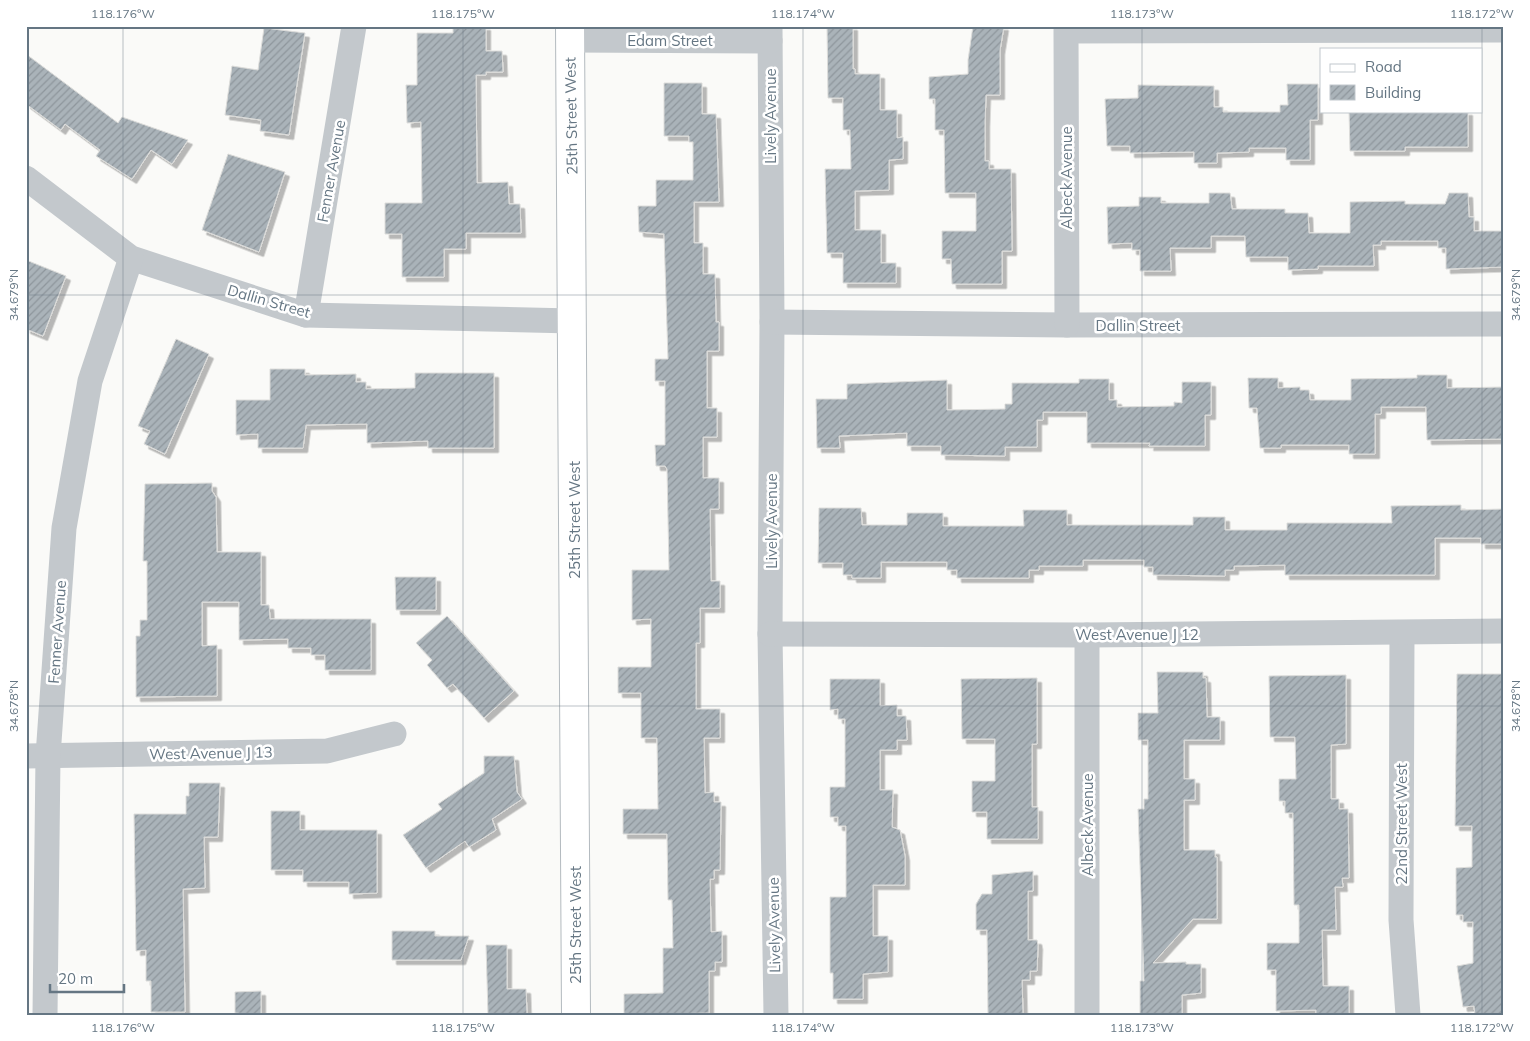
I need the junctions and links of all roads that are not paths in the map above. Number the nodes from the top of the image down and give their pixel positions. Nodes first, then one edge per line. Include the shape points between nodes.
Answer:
1 (354, 26) edge
2 (1504, 30) edge
3 (570, 33) edge
4 (770, 34) edge
5 (26, 178) edge
6 (131, 258) junction
7 (306, 315) junction
8 (573, 321) junction
9 (772, 322) junction
10 (1504, 324) edge
11 (1067, 325) junction
12 (1504, 631) edge
13 (1402, 633) junction
14 (770, 634) junction
15 (1087, 635) junction
16 (394, 734) dead end
17 (37, 756) edge
18 (45, 1015) edge
19 (576, 1015) edge
20 (776, 1015) edge
21 (1087, 1015) edge
22 (1408, 1015) edge

1 - 7 street, Fenner Avenue
2 - 11 street, Albeck Avenue via 1066,31
3 - 4 street, Edam Street
3 - 8 street, 25th Street West
4 - 9 street, Lively Avenue
5 - 6 street, Dallin Street
6 - 7 street, Dallin Street
6 - 17 street, Fenner Avenue via 90,381 64,528
7 - 8 street, Dallin Street
8 - 19 street, 25th Street West
9 - 11 street, Dallin Street
9 - 14 street, Lively Avenue
10 - 11 street, Dallin Street
12 - 13 street, West Avenue J 12
13 - 15 street, West Avenue J 12
13 - 22 street, 22nd Street West via 1401,920
14 - 15 street, West Avenue J 12
14 - 20 street, Lively Avenue
15 - 21 street, Albeck Avenue
16 - 17 street, West Avenue J 13 via 327,751
17 - 18 street, Fenner Avenue

